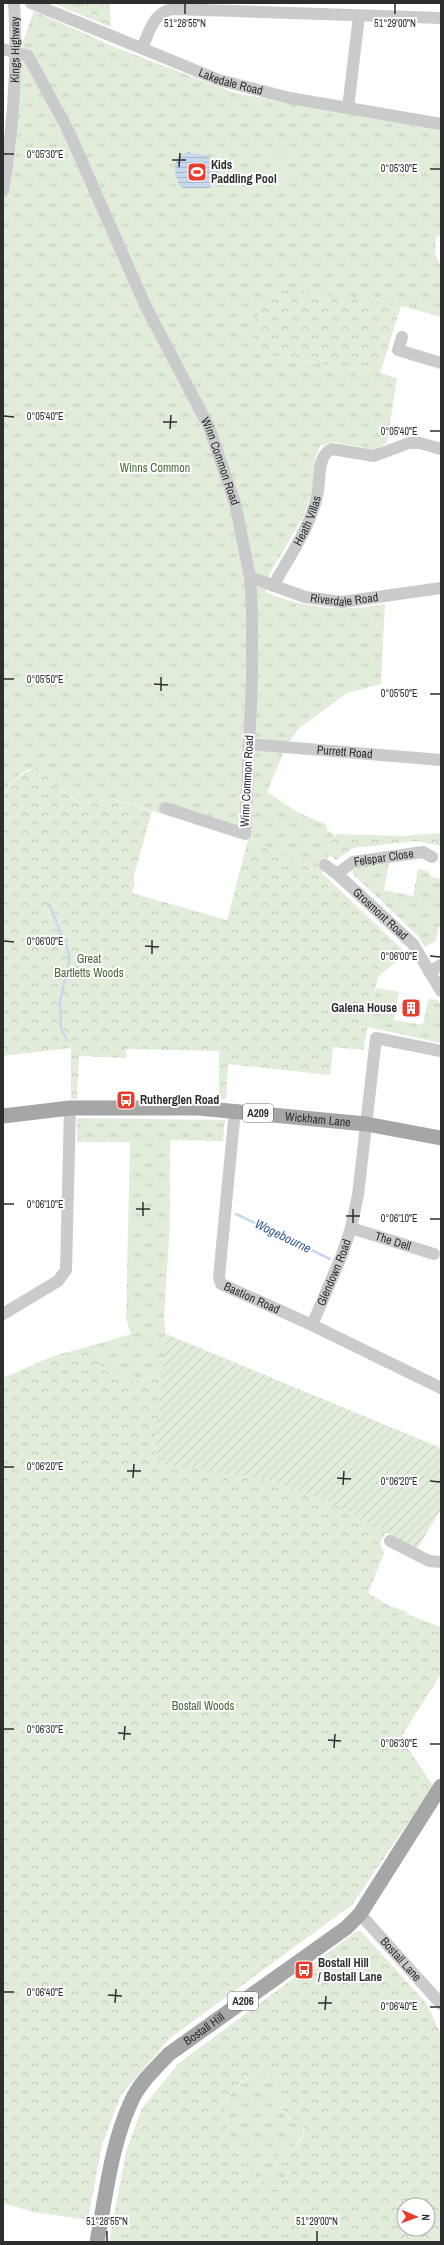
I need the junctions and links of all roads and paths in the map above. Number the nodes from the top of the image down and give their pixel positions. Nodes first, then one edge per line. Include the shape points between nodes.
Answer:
1 (14, 3) edge
2 (31, 3) edge
3 (359, 16) junction
4 (441, 18) edge
5 (142, 48) junction
6 (3, 49) edge
7 (16, 52) junction
8 (348, 108) junction
9 (441, 124) edge
10 (7, 126) edge
11 (3, 191) edge
12 (402, 338) dead end
13 (441, 363) edge
14 (441, 449) edge
15 (250, 577) junction
16 (273, 586) junction
17 (441, 588) edge
18 (249, 744) junction
19 (441, 760) edge
20 (165, 808) dead end
21 (432, 857) dead end
22 (325, 865) dead end
23 (337, 874) junction
24 (441, 965) edge
25 (429, 972) junction
26 (441, 991) edge
27 (441, 1051) edge
28 (70, 1108) junction
29 (235, 1110) junction
30 (3, 1116) edge
31 (366, 1124) junction
32 (441, 1138) edge
33 (351, 1228) junction
34 (434, 1254) dead end
35 (3, 1314) edge
36 (312, 1325) junction
37 (441, 1388) edge
38 (390, 1541) dead end
39 (441, 1562) edge
40 (441, 1786) edge
41 (360, 1914) junction
42 (440, 1999) edge
43 (97, 2242) edge

1 - 7 street, Kings Highway
2 - 5 street, Lakedale Road
3 - 4 street
3 - 5 street via 172,9 160,13 155,19
3 - 8 street
5 - 8 street, Lakedale Road via 219,80 266,93
6 - 7 street, Winn Common Road
7 - 10 street, Kings Highway
7 - 15 street, Winn Common Road via 28,56 57,108 146,307 209,427 235,504
8 - 9 street, Lakedale Road
10 - 11 street, Kings Highway
12 - 13 street via 398,350
14 - 16 street, Heath Villas via 414,443 400,445 374,456 332,449 326,451 322,457 319,490 312,511
15 - 16 street, Riverdale Road
15 - 18 street, Winn Common Road via 253,648
16 - 17 street, Riverdale Road via 305,597 342,602
18 - 19 street, Purrett Road
18 - 20 street, Winn Common Road via 244,834
21 - 23 street, Felspar Close via 423,852 353,862
22 - 23 street, Grosmont Road
23 - 25 street, Grosmont Road via 413,944
24 - 25 street
25 - 26 street, Grosmont Road
27 - 31 street, Glendown Road via 376,1038
28 - 29 main road, Wickham Lane / A209
28 - 30 main road, Wickham Lane / A209
28 - 35 street via 66,1270 58,1281
29 - 31 main road, Wickham Lane / A209
29 - 36 street, Bastion Road via 219,1277 221,1284
31 - 32 main road, Wickham Lane / A209
31 - 33 street, Glendown Road via 358,1195
33 - 34 street, The Dell
33 - 36 street, Glendown Road
36 - 37 street, Bastion Road
38 - 39 street via 429,1561
40 - 41 main road, Bostall Hill / A206
41 - 42 street, Bostall Lane
41 - 43 main road, Bostall Hill / A206 via 346,1928 169,2054 148,2076 131,2101 117,2140

